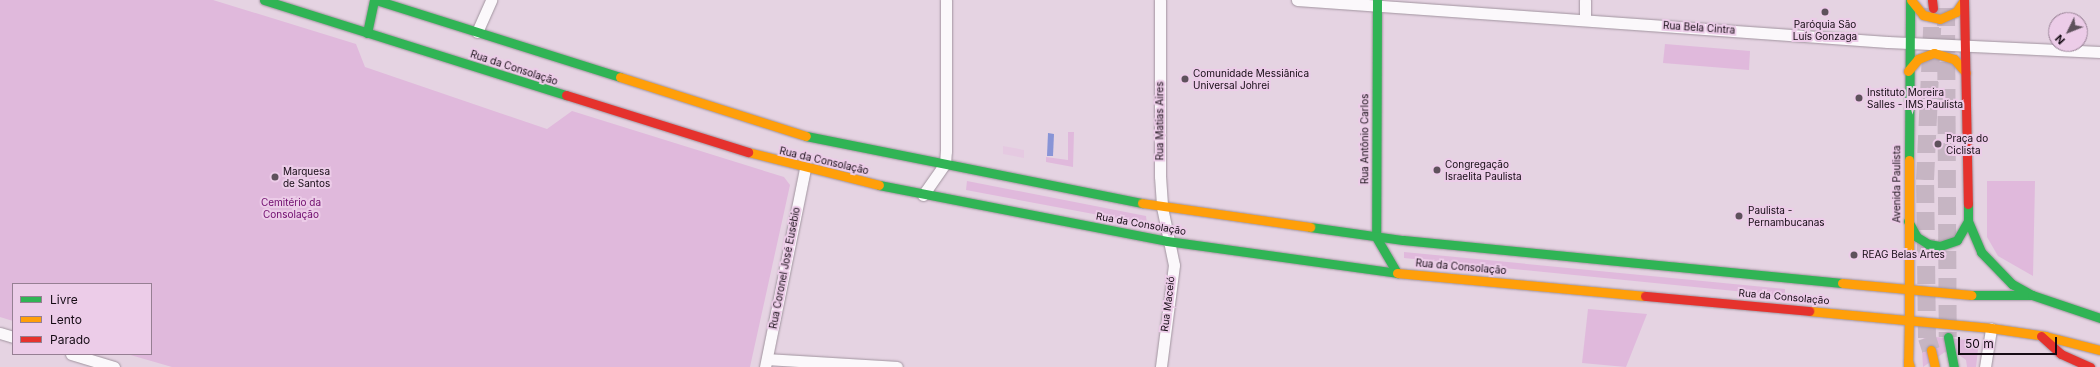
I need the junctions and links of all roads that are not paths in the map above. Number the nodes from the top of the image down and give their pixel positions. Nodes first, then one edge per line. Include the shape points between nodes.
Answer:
1 (264, 0) edge
2 (375, 0) edge
3 (491, 0) edge
4 (946, 0) edge
5 (1160, 0) edge
6 (1297, 0) edge
7 (1585, 0) edge
8 (1910, 0) edge
9 (1964, 0) edge
10 (1377, 3) edge
11 (1585, 20) junction
12 (477, 32) junction
13 (367, 33) junction
14 (1908, 43) junction
15 (1965, 46) junction
16 (2100, 52) edge
17 (1908, 71) junction
18 (1966, 73) junction
19 (945, 164) junction
20 (805, 169) junction
21 (923, 195) junction
22 (1162, 207) junction
23 (1908, 221) junction
24 (1968, 221) junction
25 (1376, 237) junction
26 (1167, 241) junction
27 (1397, 273) junction
28 (1909, 288) junction
29 (2032, 295) junction
30 (2100, 318) edge
31 (1909, 320) junction
32 (1991, 328) junction
33 (0, 333) edge
34 (2041, 335) junction
35 (12, 337) edge
36 (1948, 337) tunnel mouth
37 (1931, 350) tunnel mouth
38 (2100, 350) edge
39 (74, 355) edge
40 (766, 363) edge
41 (1909, 365) edge
42 (114, 367) edge
43 (891, 367) edge
44 (1160, 367) edge
45 (1935, 367) edge
46 (1954, 367) edge
47 (1985, 367) edge
48 (2090, 367) edge

1 - 13 main road, Rua da Consolação
2 - 12 main road, Rua da Consolação
2 - 13 main road
3 - 12 street
4 - 19 street
5 - 22 street, Rua Matias Aires
6 - 10 street, Rua Bela Cintra
7 - 11 street
8 - 9 main road via 1923,15 1940,19 1956,12
8 - 14 main road, Avenida Paulista
9 - 15 main road
10 - 11 street, Rua Bela Cintra
10 - 25 main road, Rua Antônio Carlos
11 - 14 street, Rua Bela Cintra
12 - 19 main road, Rua da Consolação via 768,126 805,136
13 - 20 main road, Rua da Consolação
14 - 15 street, Rua Bela Cintra
14 - 17 main road, Avenida Paulista
15 - 16 street, Rua Bela Cintra
15 - 18 main road
17 - 18 main road via 1918,59 1939,54 1954,59
17 - 23 main road, Avenida Paulista
18 - 24 main road
19 - 21 street
19 - 22 main road, Rua da Consolação
20 - 21 main road, Rua da Consolação
20 - 40 street, Rua Coronel José Eusébio
21 - 26 main road, Rua da Consolação
22 - 25 main road, Rua da Consolação
22 - 26 street, Rua Matias Aires
23 - 24 main road via 1917,237 1928,244 1940,246 1957,240
23 - 28 main road, Avenida Paulista
24 - 29 main road via 1981,252 1995,270 2012,284
25 - 27 main road
25 - 28 main road, Rua da Consolação
26 - 27 main road, Rua da Consolação
26 - 44 street, Rua Maceió via 1174,264
27 - 31 main road, Rua da Consolação
28 - 29 main road, Rua da Consolação via 1968,295
28 - 31 main road, Avenida Paulista
29 - 30 main road, Rua da Consolação
31 - 32 main road, Rua da Consolação
31 - 41 main road, Avenida Paulista
32 - 34 main road, Rua da Consolação
32 - 47 street
33 - 35 street
34 - 38 main road, Rua da Consolação
34 - 48 main road via 2061,354
36 - 46 main road
37 - 45 main road
39 - 42 street
40 - 43 street

